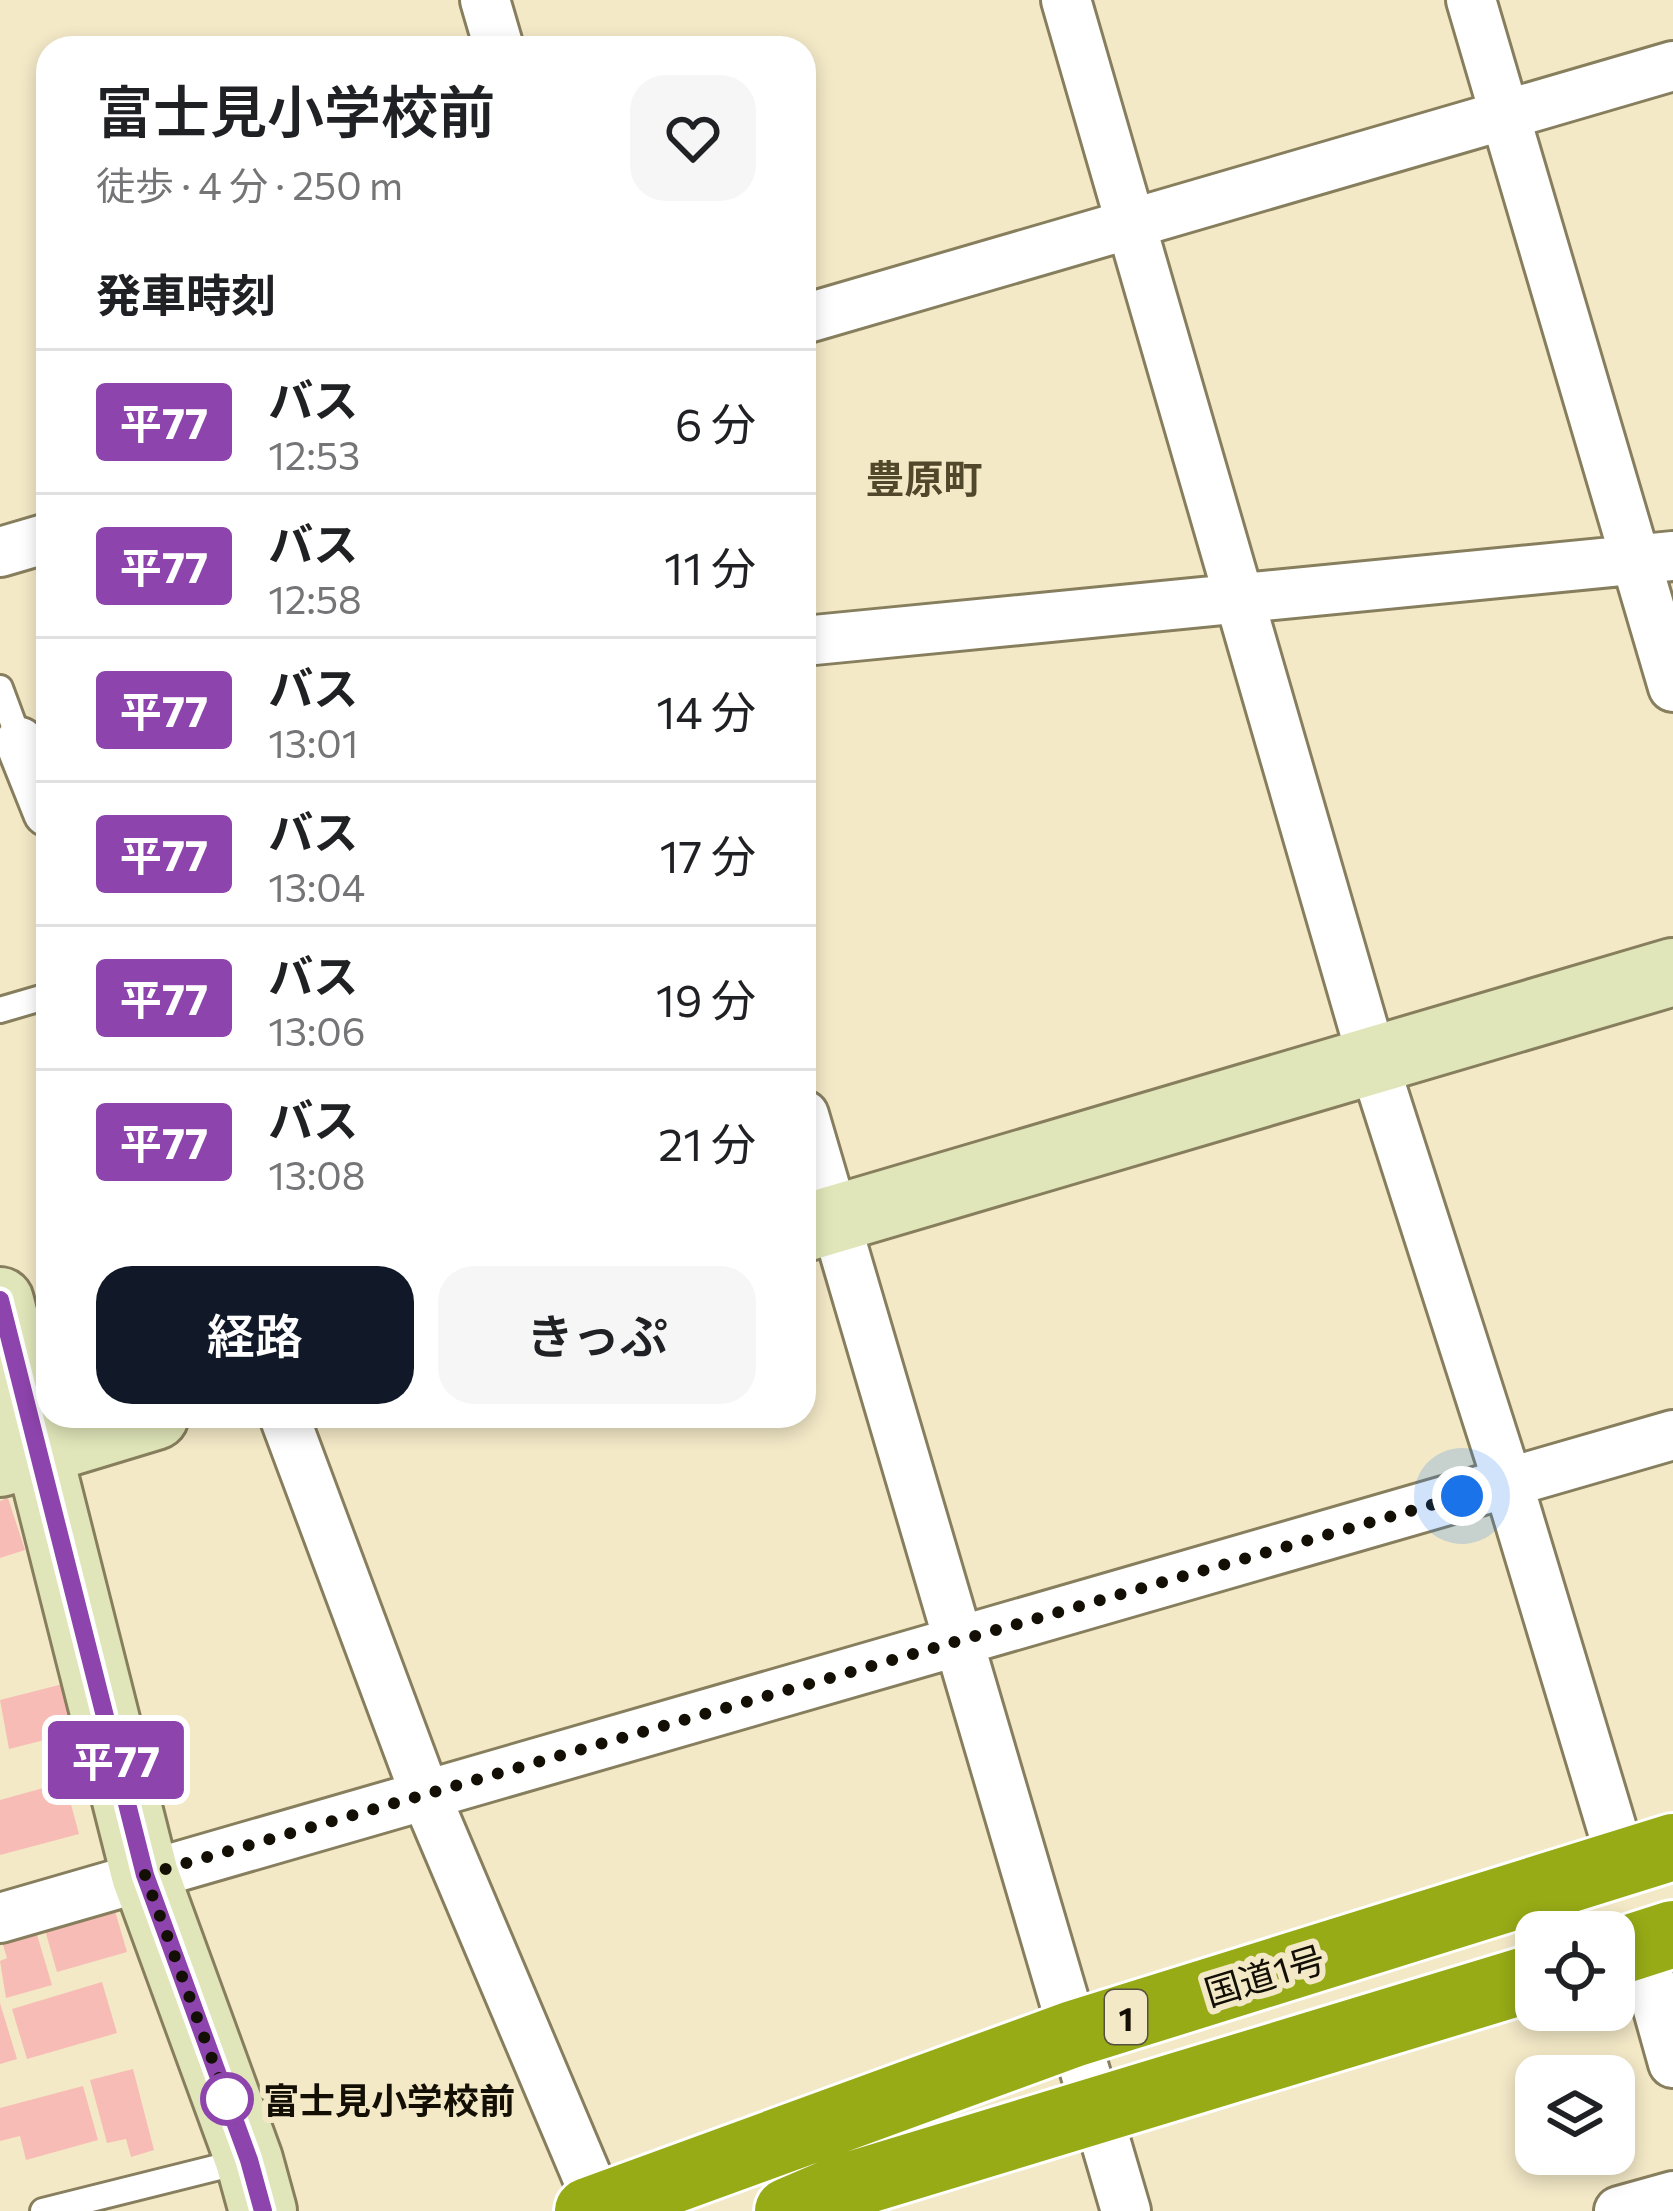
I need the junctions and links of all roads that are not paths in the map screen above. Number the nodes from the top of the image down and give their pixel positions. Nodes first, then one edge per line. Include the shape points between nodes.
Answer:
1 (485, 0) edge
2 (1066, 0) edge
3 (1471, 0) edge
4 (496, 36) edge
5 (1673, 66) edge
6 (1504, 115) junction
7 (1131, 224) junction
8 (816, 316) edge
9 (36, 542) edge
10 (0, 552) edge
11 (1654, 558) edge
12 (1240, 599) junction
13 (816, 640) edge
14 (1673, 687) edge
15 (0, 688) edge
16 (20, 742) joint
17 (36, 782) edge
18 (1673, 972) edge
19 (36, 1000) edge
20 (0, 1010) edge
21 (1373, 1061) junction
22 (819, 1223) edge
23 (0, 1301) edge
24 (116, 1428) edge
25 (288, 1428) edge
26 (1673, 1435) edge
27 (18, 1458) edge
28 (1508, 1483) junction
29 (959, 1640) junction
30 (425, 1794) junction
31 (1648, 1854) edge
32 (145, 1875) junction
33 (0, 1918) edge
34 (1642, 1944) edge
35 (1515, 1983) edge
36 (1073, 2034) junction
37 (1673, 2062) edge
38 (1095, 2112) junction
39 (256, 2185) edge
40 (1673, 2196) edge
41 (593, 2208) edge
42 (43, 2211) edge
43 (788, 2211) edge
44 (1126, 2211) edge
45 (1619, 2211) edge

1 - 4 street
2 - 7 street
3 - 6 street
5 - 6 street
6 - 7 street
6 - 11 street
7 - 8 street
7 - 12 street
9 - 10 street
11 - 12 street
11 - 14 street
12 - 13 street
12 - 21 street
15 - 16 lane
16 - 17 street
18 - 21 street
19 - 20 lane
21 - 22 street
21 - 28 street
22 - 29 street
23 - 27 street
24 - 27 street
25 - 30 street
26 - 28 street
27 - 32 street
28 - 29 street
28 - 31 street
29 - 30 street
29 - 36 street
30 - 32 street
30 - 41 street
31 - 36 highway, 国道1号 / 1
32 - 33 street
32 - 39 street
34 - 37 street
35 - 38 highway, 1
36 - 38 street
36 - 41 highway, 国道1号 / 1
38 - 43 highway, 1
38 - 44 street
39 - 42 lane
40 - 45 street

